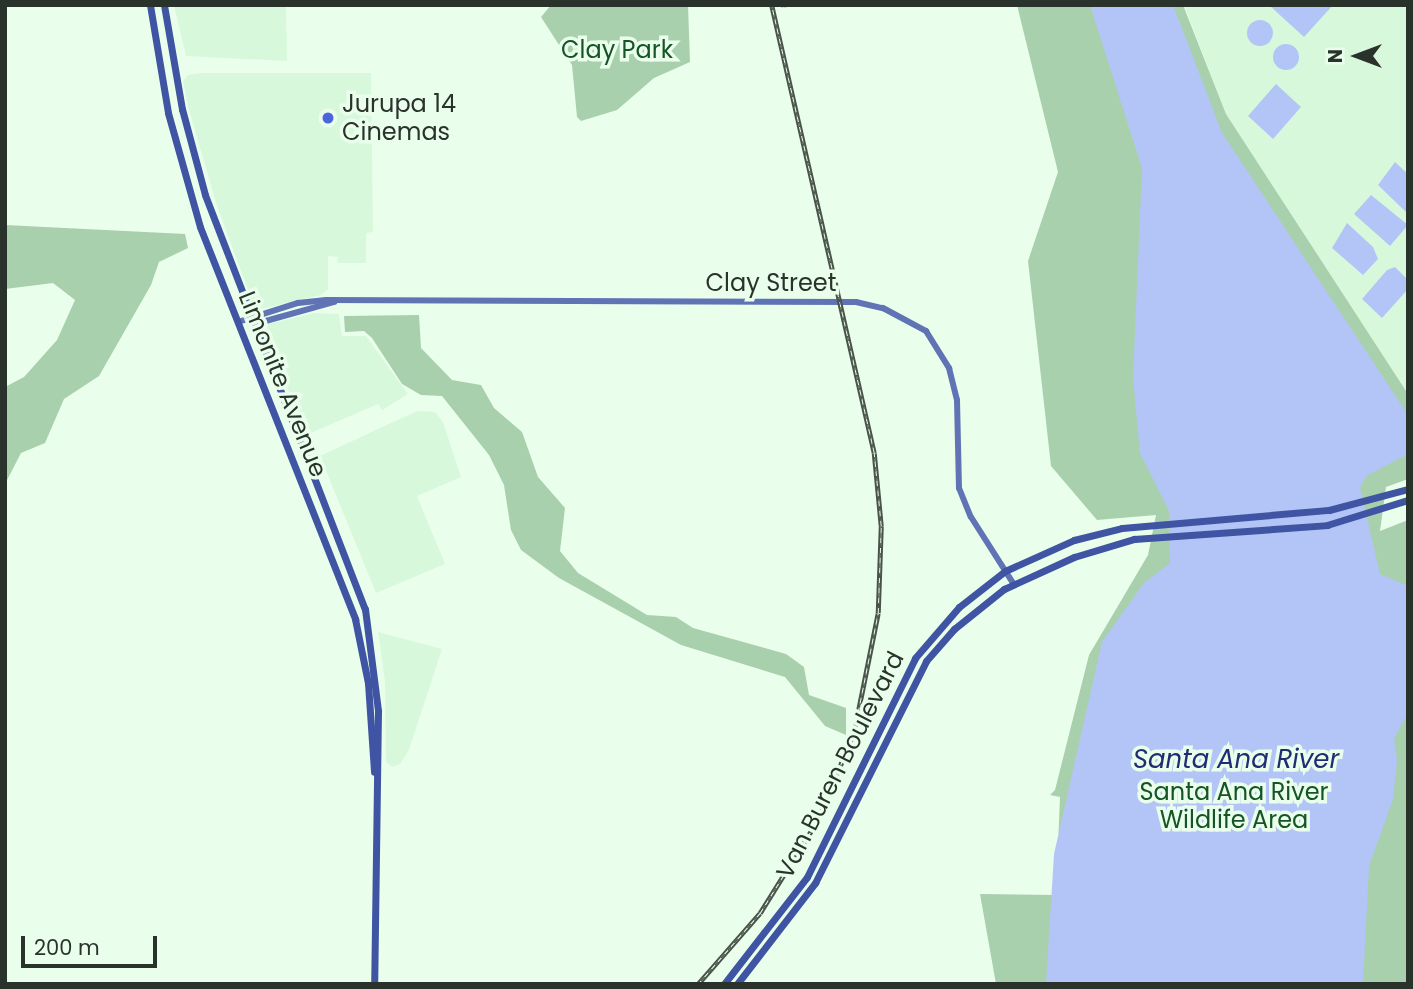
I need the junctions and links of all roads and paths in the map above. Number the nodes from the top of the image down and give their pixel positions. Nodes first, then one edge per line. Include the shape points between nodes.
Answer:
1 (149, 5) edge
2 (164, 5) edge
3 (252, 319) junction
4 (238, 322) junction
5 (265, 390) junction
6 (305, 452) junction
7 (1408, 489) edge
8 (1408, 500) edge
9 (1005, 572) junction
10 (1013, 583) junction
11 (375, 776) junction
12 (374, 984) edge
13 (724, 984) edge
14 (737, 984) edge

1 - 4 main road, Limonite Avenue via 178,153 200,227
2 - 3 main road, Limonite Avenue via 192,150
3 - 4 main road, Clay Street
3 - 6 main road, Limonite Avenue
3 - 9 main road, Clay Street via 298,303 334,302 856,302 896,313 932,337 949,368 957,400 959,488
4 - 5 main road, Limonite Avenue
5 - 6 main road via 292,447
5 - 11 main road, Limonite Avenue via 355,619 368,683
6 - 11 main road, Limonite Avenue via 365,609 377,681
7 - 9 main road, Van Buren Boulevard via 1329,510 1166,522 1074,540
8 - 10 main road, Van Buren Boulevard via 1327,525 1169,535 1102,547
9 - 10 main road, Clay Street
9 - 13 main road, Van Buren Boulevard via 959,607 915,658 807,877
10 - 14 main road, Van Buren Boulevard via 954,629 926,661 815,883
11 - 12 main road, Limonite Avenue

